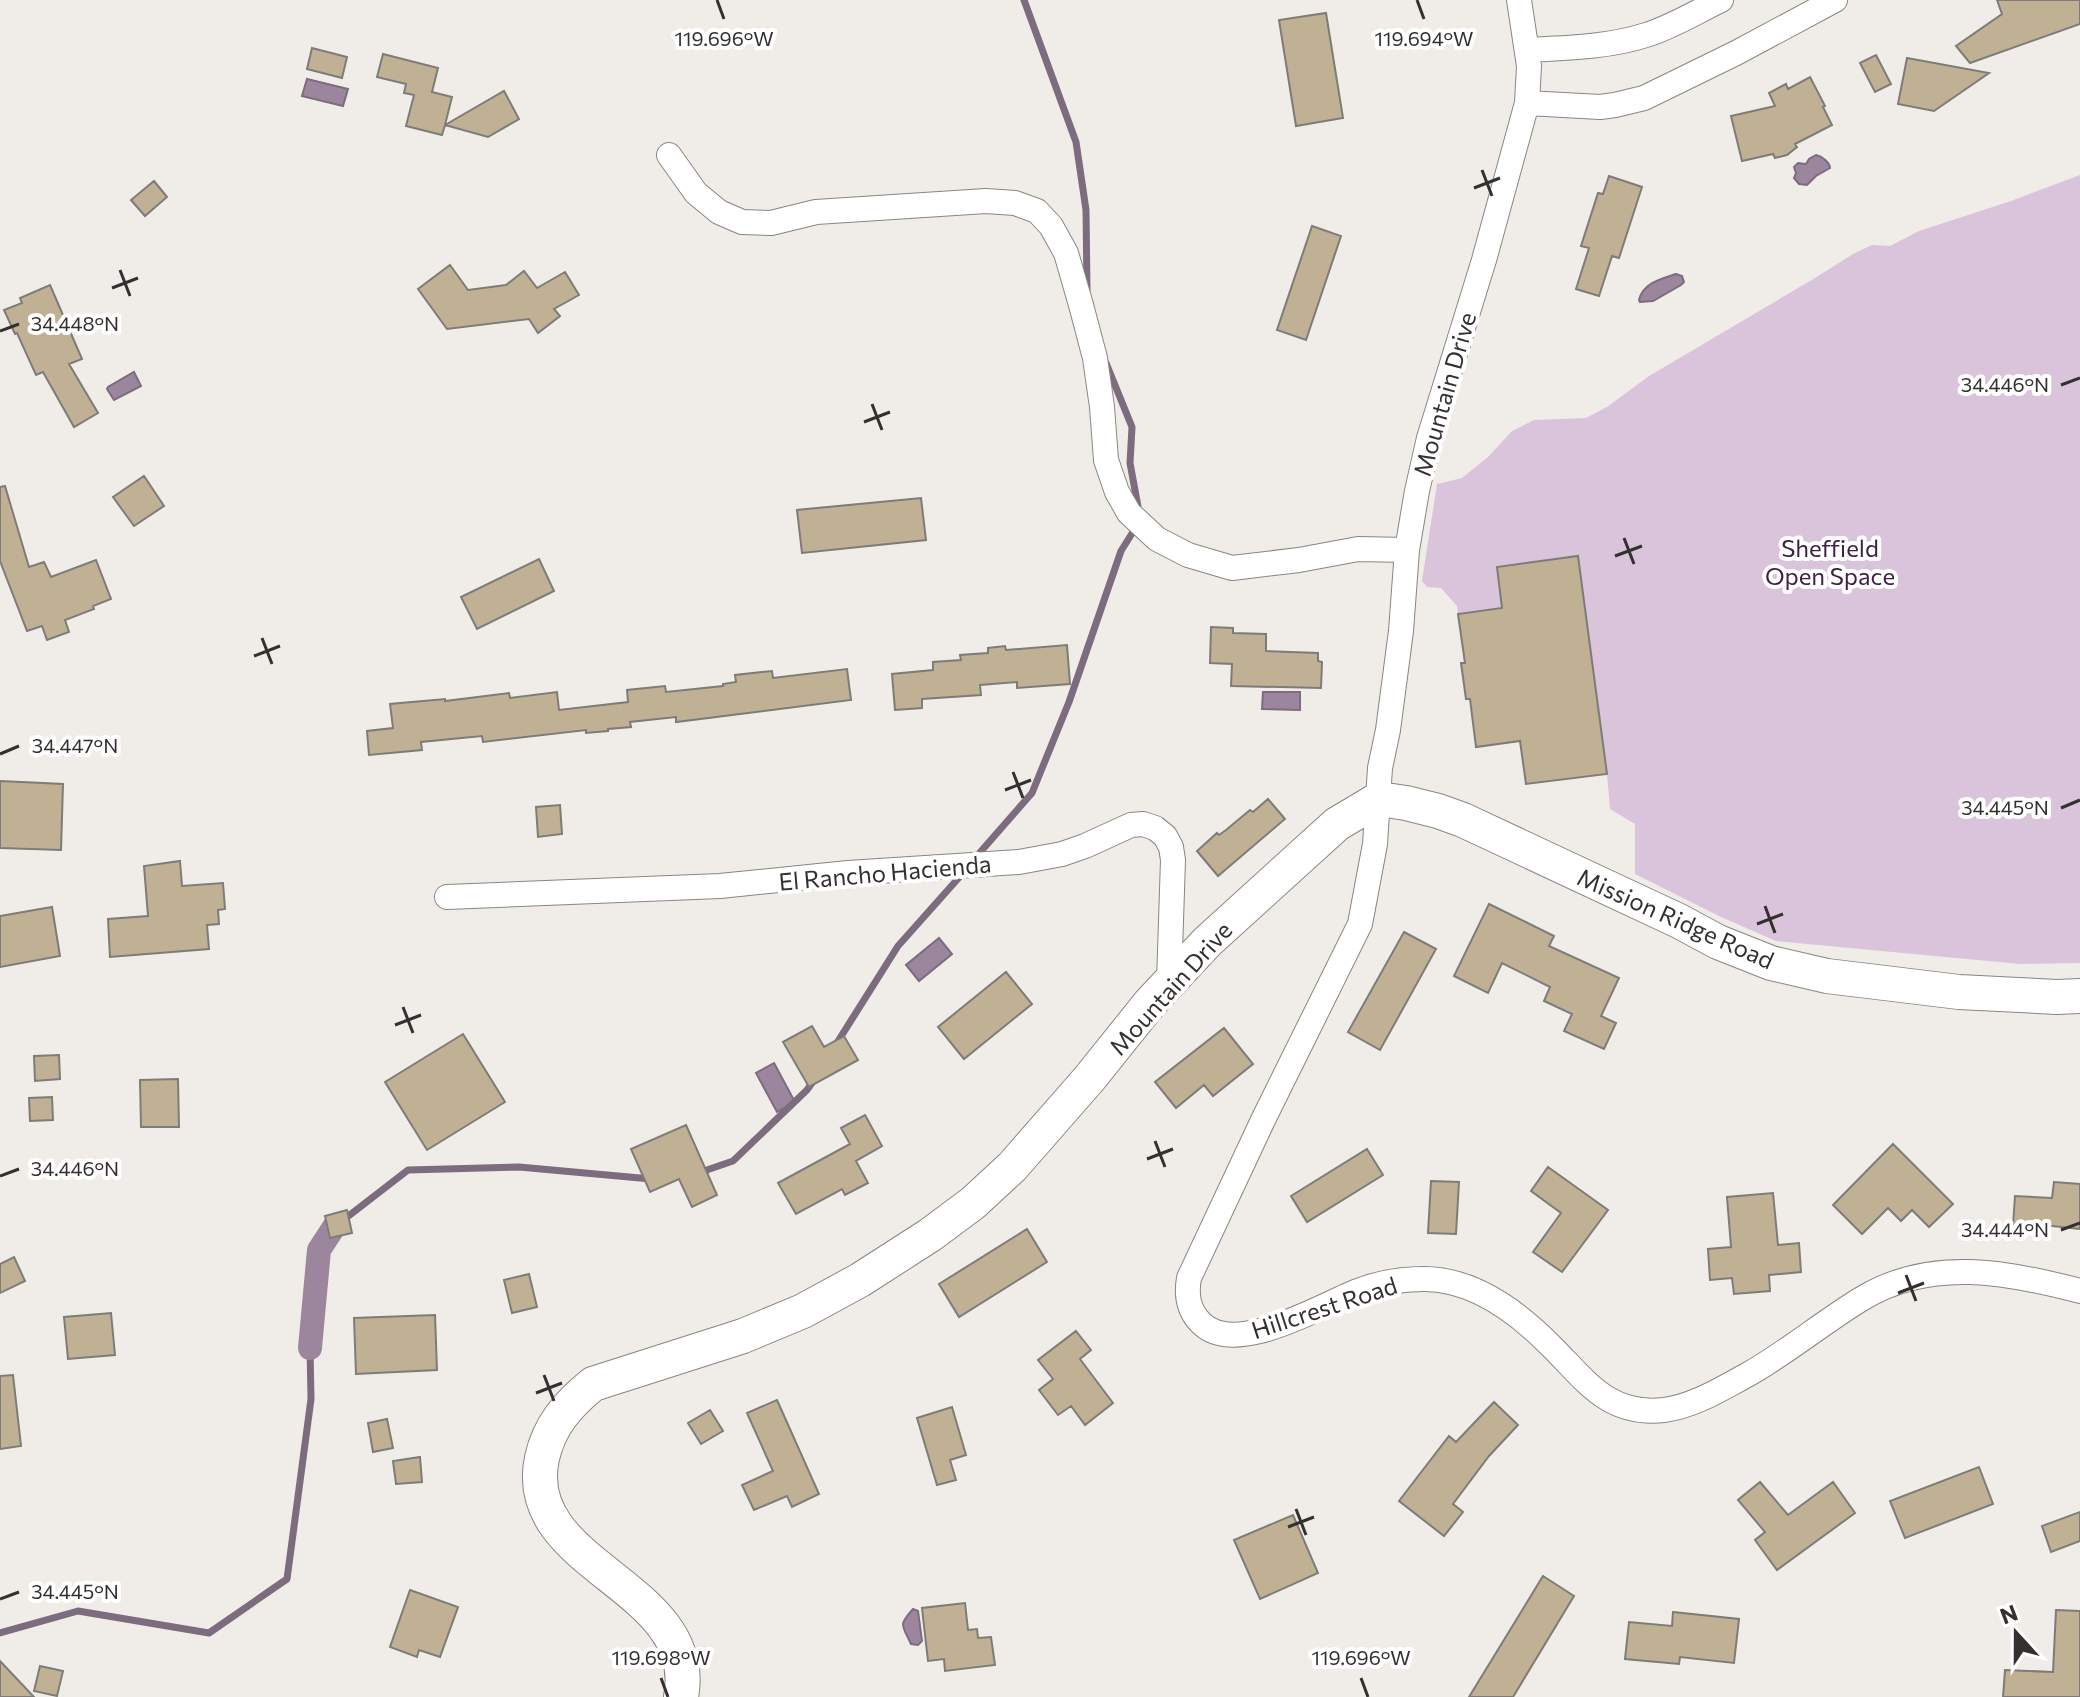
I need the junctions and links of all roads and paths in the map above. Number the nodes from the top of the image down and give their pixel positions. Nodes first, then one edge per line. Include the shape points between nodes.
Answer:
1 (1519, 0) edge
2 (1721, 0) edge
3 (1834, 0) edge
4 (1527, 50) junction
5 (1527, 103) junction
6 (669, 155) dead end
7 (1407, 550) junction
8 (1379, 799) junction
9 (447, 897) dead end
10 (1169, 982) junction
11 (2080, 996) edge
12 (2080, 1291) edge
13 (681, 1697) edge

1 - 4 street, Mountain Drive
2 - 4 street via 1635,39
3 - 5 street via 1644,98 1600,107
4 - 5 street, Mountain Drive
5 - 7 street, Mountain Drive via 1429,438
6 - 7 street via 696,193 742,222 986,201 1037,211 1066,253 1081,305 1095,358 1106,460 1117,492 1129,513 1157,539 1232,568 1358,549
7 - 8 street, Mountain Drive
8 - 10 main road, Mountain Drive via 1337,824
8 - 11 main road, Mission Ridge Road via 1475,825 1771,963 1827,976 1959,992
8 - 12 street, Hillcrest Road via 1360,924 1189,1278 1190,1305 1206,1327 1232,1336 1248,1333 1383,1283 1442,1279 1485,1294 1515,1315 1601,1395 1639,1410 1660,1410 1691,1403 1770,1362 1862,1299 1898,1281 1950,1271 1987,1272
9 - 10 street, El Rancho Hacienda via 720,886 1019,862 1062,854 1143,824 1165,836 1171,847
10 - 13 main road, Mountain Drive via 1012,1167 930,1235 803,1311 593,1384 557,1421 541,1464 549,1513 565,1538 667,1629 683,1671

